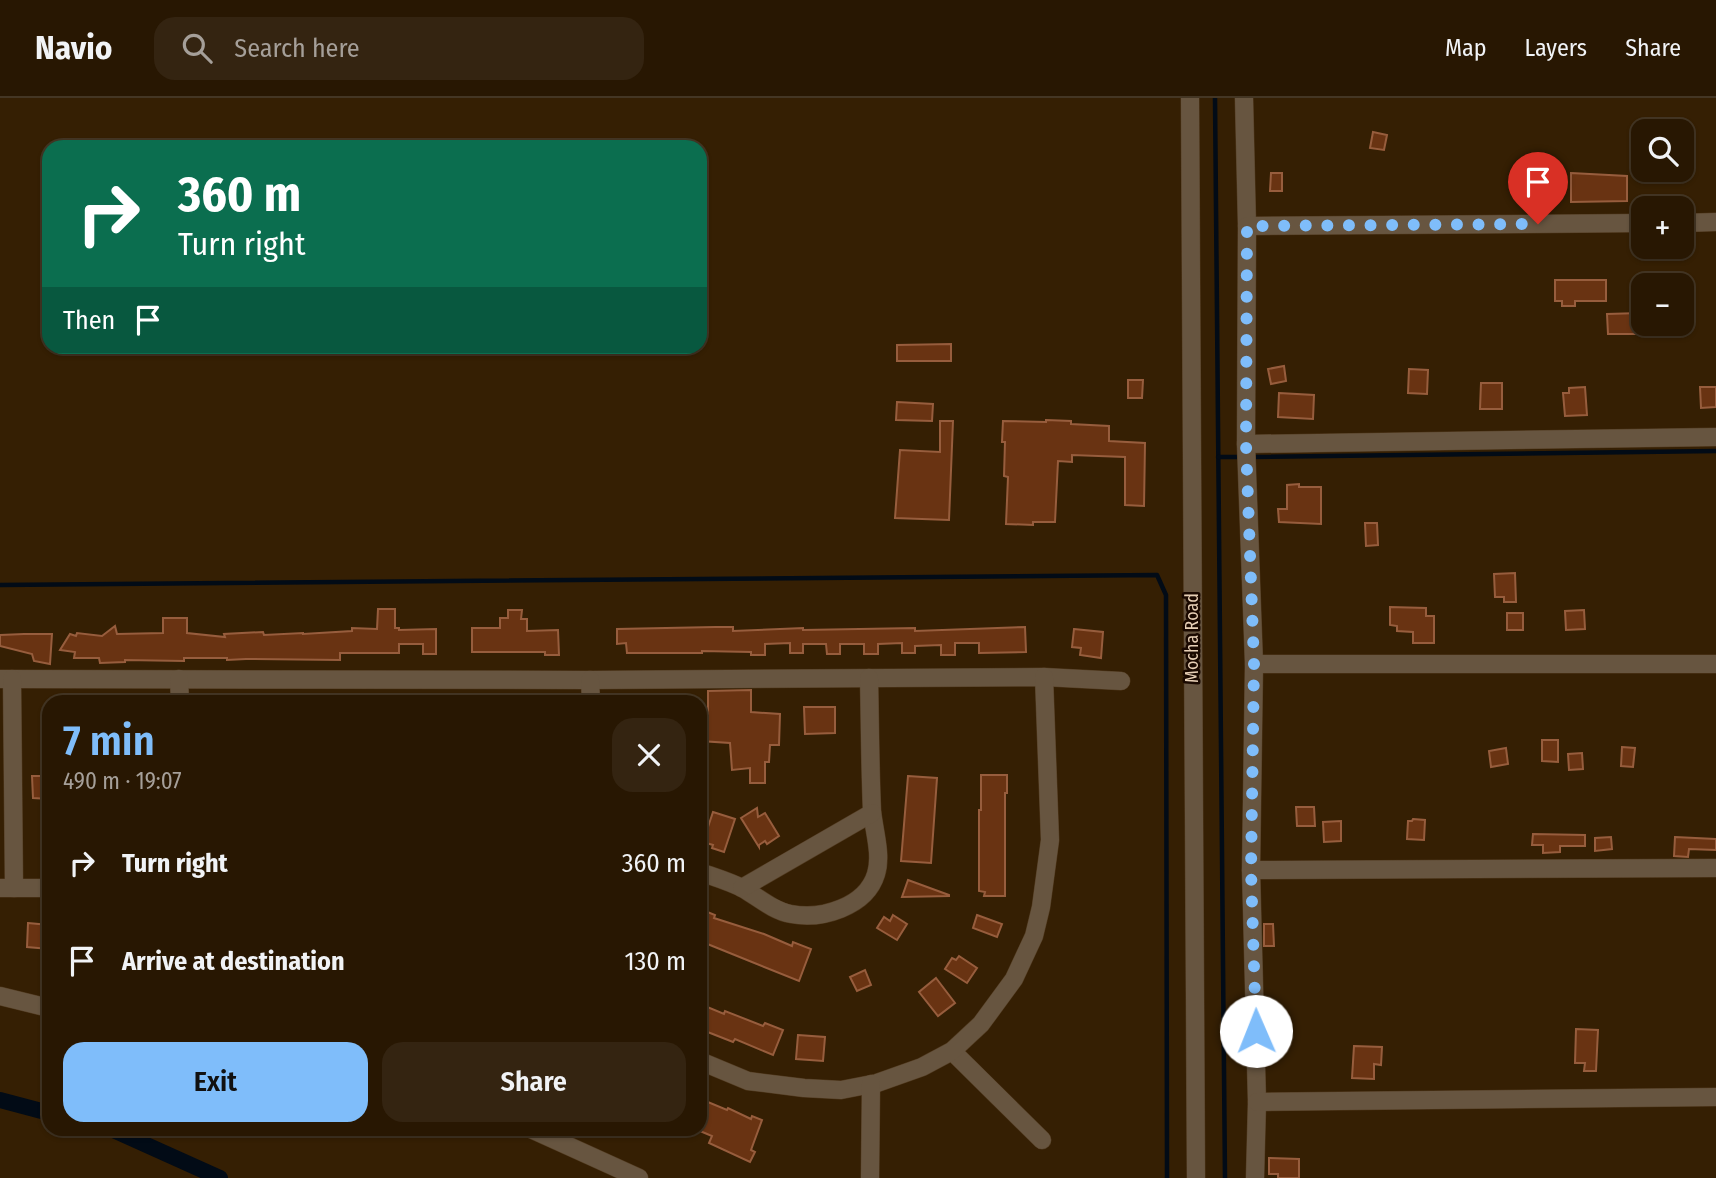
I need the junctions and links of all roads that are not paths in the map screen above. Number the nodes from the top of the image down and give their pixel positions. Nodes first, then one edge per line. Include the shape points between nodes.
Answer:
1 (1189, 98) edge
2 (1244, 98) edge
3 (1716, 222) edge
4 (1631, 223) edge
5 (1694, 223) edge
6 (1247, 226) junction
7 (1716, 437) edge
8 (1246, 444) junction
9 (1254, 664) junction
10 (1716, 664) edge
11 (1044, 677) junction
12 (180, 678) junction
13 (869, 678) junction
14 (6, 679) edge
15 (590, 680) junction
16 (1121, 681) dead end
17 (180, 695) edge
18 (591, 695) edge
19 (873, 813) junction
20 (1716, 868) edge
21 (1251, 870) junction
22 (707, 875) edge
23 (7, 888) edge
24 (42, 888) edge
25 (742, 888) junction
26 (0, 996) edge
27 (42, 1006) edge
28 (952, 1051) junction
29 (707, 1064) edge
30 (871, 1084) junction
31 (1716, 1097) edge
32 (1257, 1102) junction
33 (546, 1136) edge
34 (1042, 1140) dead end
35 (639, 1178) edge
36 (870, 1178) edge
37 (1195, 1178) edge
38 (1255, 1178) edge

1 - 37 street, Mocha Road
2 - 6 street
3 - 5 street
4 - 6 street
6 - 8 street
7 - 8 street
8 - 9 street
9 - 10 street
9 - 21 street
11 - 13 street
11 - 16 street
11 - 28 street via 1050,840 1039,917 1014,979 981,1024
12 - 14 street
12 - 15 street
12 - 17 street
13 - 15 street
13 - 19 street
14 - 23 street
15 - 18 street
19 - 25 street
19 - 25 street via 877,874 856,901 815,916 790,914
20 - 21 street
21 - 32 street
22 - 25 street
23 - 24 street
26 - 27 street
28 - 30 street
28 - 34 street
29 - 30 street via 748,1081 804,1088 841,1090
30 - 36 street
31 - 32 street
32 - 38 street
33 - 35 street

